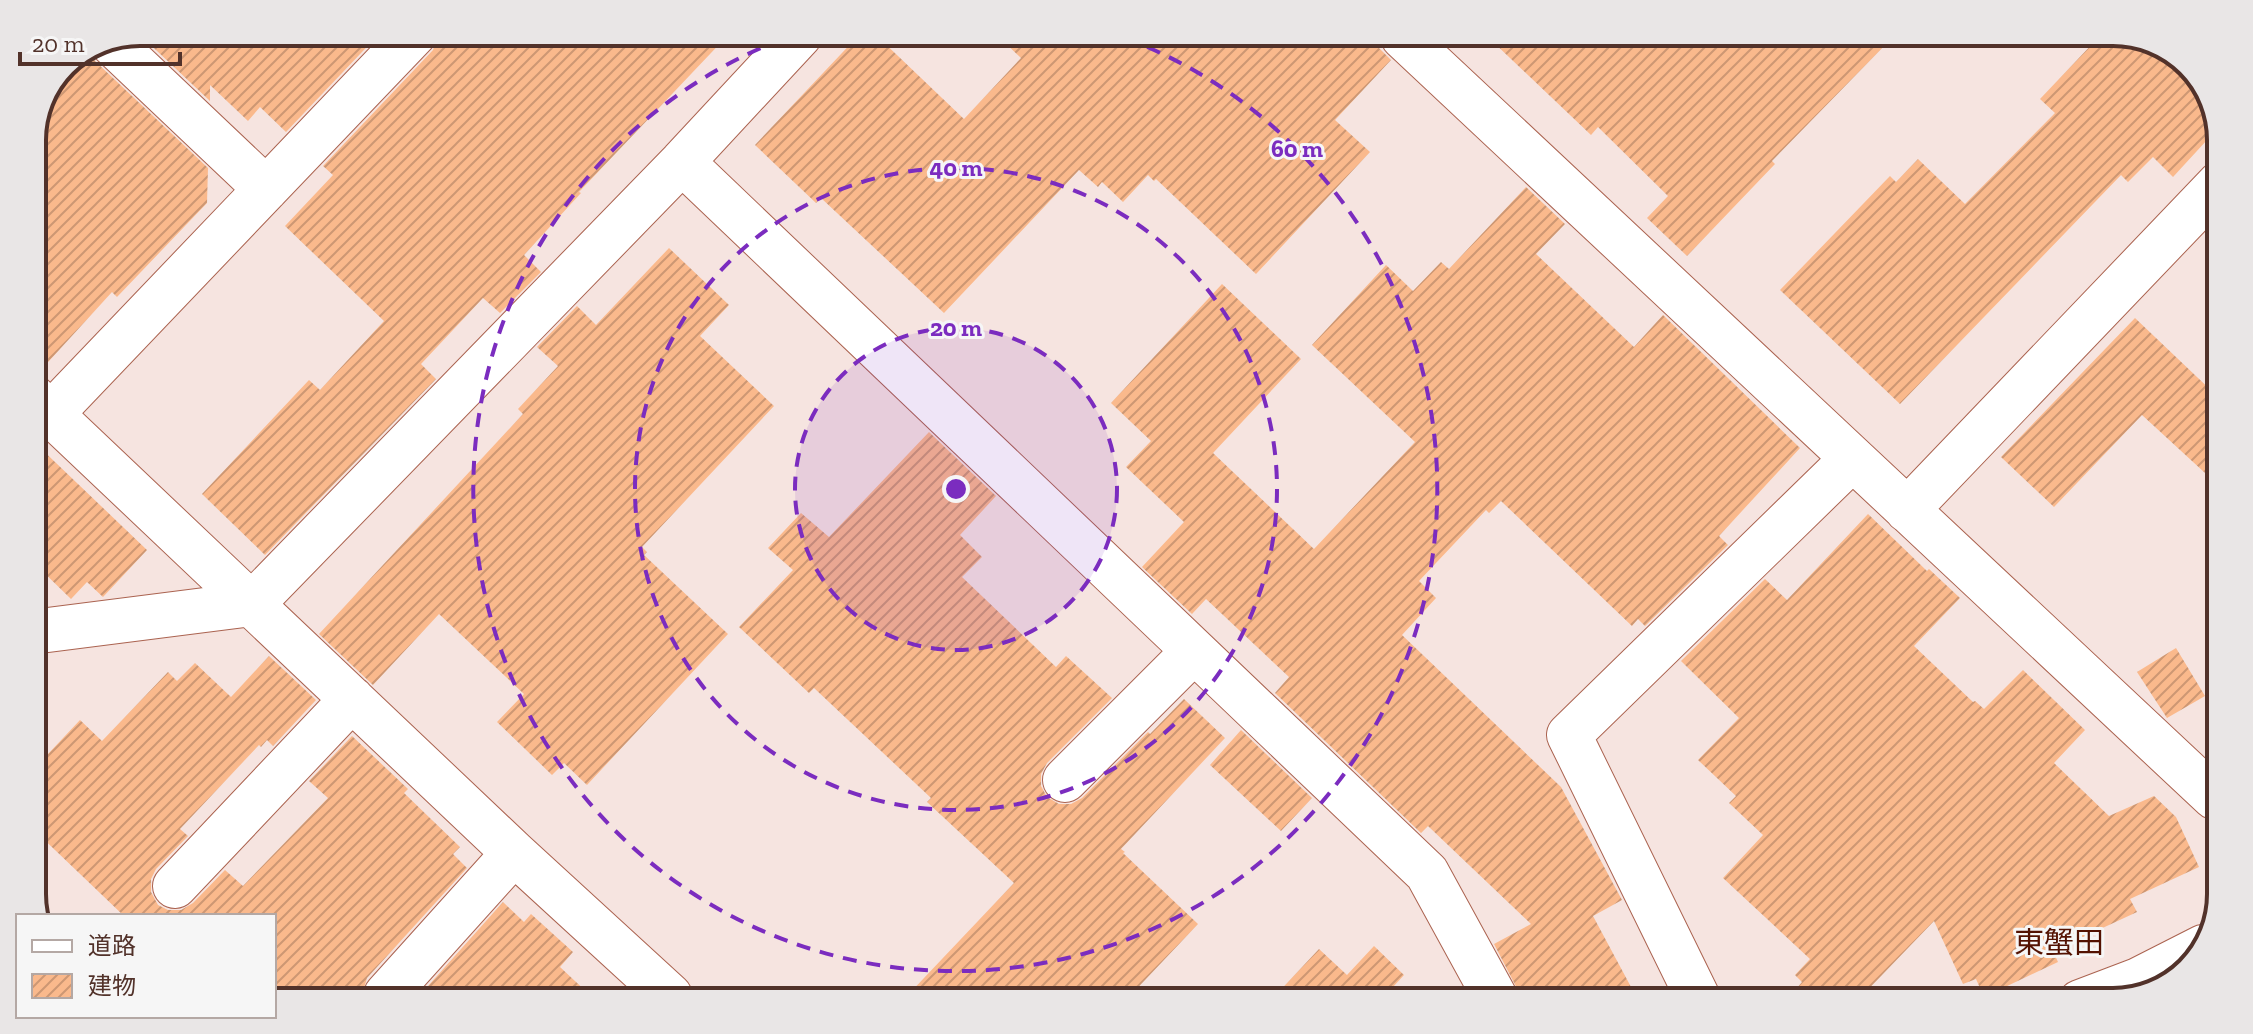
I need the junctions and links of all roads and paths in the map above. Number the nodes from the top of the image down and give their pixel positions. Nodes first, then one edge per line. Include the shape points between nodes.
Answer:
1 (403, 46) edge
2 (790, 46) edge
3 (1413, 46) edge
4 (118, 49) edge
5 (682, 162) junction
6 (266, 189) junction
7 (2207, 197) edge
8 (46, 400) edge
9 (46, 410) edge
10 (1852, 459) junction
11 (1907, 510) junction
12 (252, 604) junction
13 (46, 630) edge
14 (1194, 651) junction
15 (352, 699) junction
16 (1065, 780) dead end
17 (2207, 790) edge
18 (514, 853) junction
19 (175, 886) dead end
20 (2182, 958) edge
21 (2119, 987) edge
22 (392, 988) edge
23 (661, 988) edge
24 (1490, 988) edge
25 (1693, 988) edge

1 - 6 street
2 - 5 street
3 - 10 street
4 - 6 street
5 - 12 street
5 - 14 street
6 - 8 street
7 - 11 street
9 - 12 street
10 - 11 street
10 - 25 street via 1569,735
11 - 17 street
12 - 13 street
12 - 15 street
14 - 16 street
14 - 24 street via 1427,873
15 - 18 street
15 - 19 street
18 - 22 street
18 - 23 street
20 - 21 street

